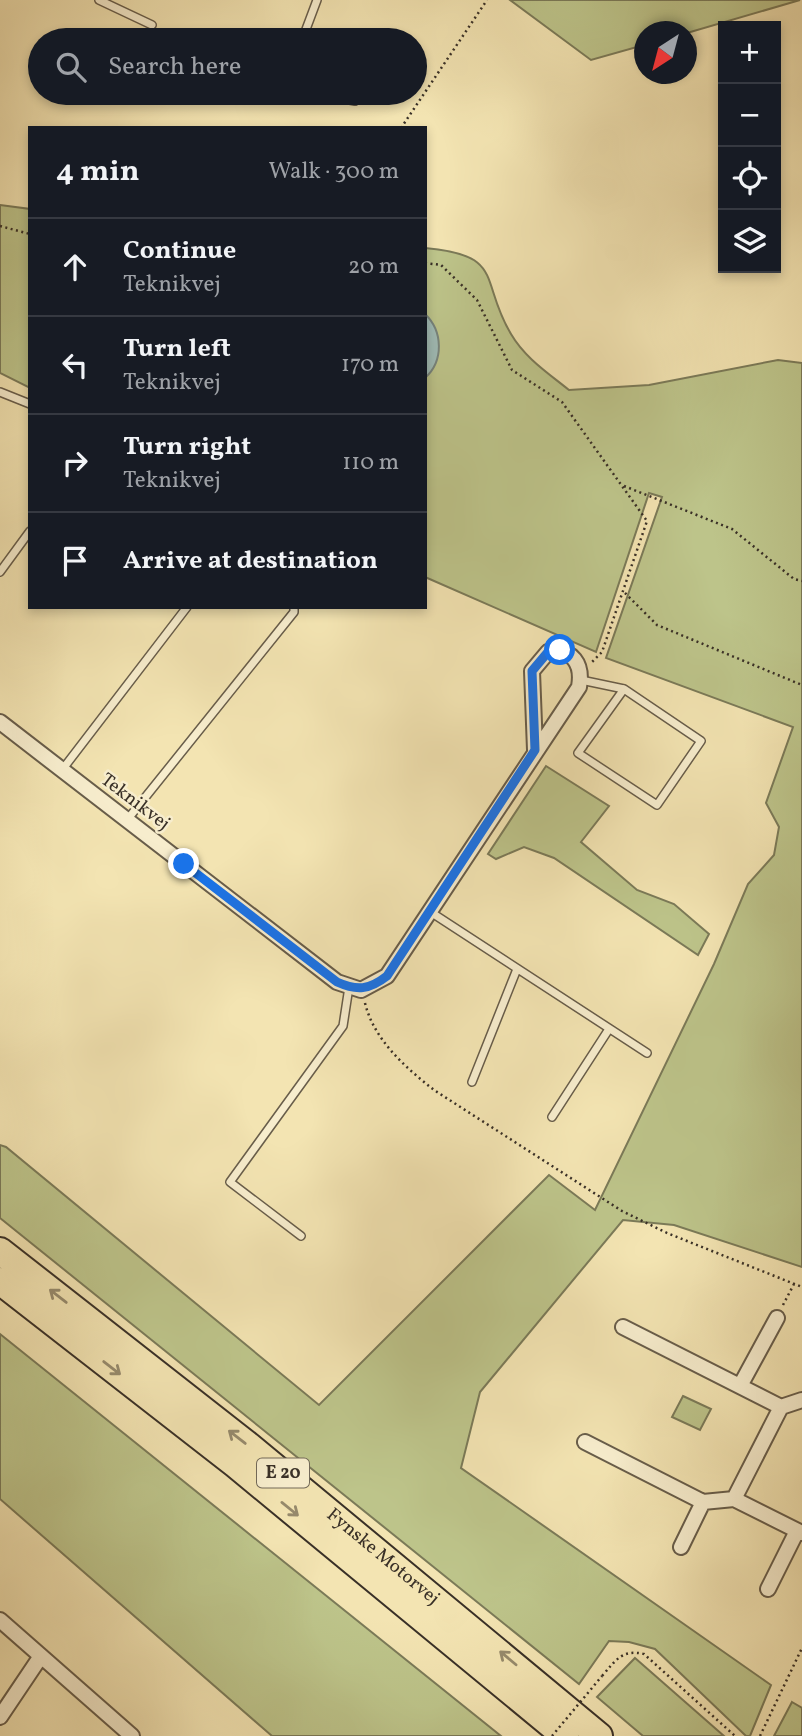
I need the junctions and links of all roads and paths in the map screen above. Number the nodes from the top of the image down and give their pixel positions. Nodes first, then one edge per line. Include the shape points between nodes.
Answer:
1 (99, 0) edge
2 (317, 0) edge
3 (487, 0) edge
4 (152, 24) dead end
5 (306, 28) edge
6 (427, 89) edge
7 (416, 105) edge
8 (402, 126) edge
9 (0, 226) edge
10 (28, 233) edge
11 (427, 263) edge
12 (0, 392) edge
13 (28, 403) edge
14 (624, 486) junction
15 (28, 534) edge
16 (0, 572) edge
17 (802, 581) edge
18 (625, 593) junction
19 (185, 609) edge
20 (294, 609) edge
21 (581, 676) junction
22 (802, 685) edge
23 (624, 689) junction
24 (0, 722) edge
25 (535, 750) junction
26 (62, 770) junction
27 (127, 820) junction
28 (429, 911) junction
29 (517, 969) junction
30 (355, 988) junction
31 (609, 1029) junction
32 (647, 1053) dead end
33 (472, 1082) dead end
34 (552, 1118) dead end
35 (301, 1236) dead end
36 (0, 1251) edge
37 (0, 1281) edge
38 (794, 1283) junction
39 (802, 1287) edge
40 (776, 1318) joint
41 (623, 1327) dead end
42 (740, 1386) junction
43 (802, 1400) edge
44 (781, 1407) junction
45 (586, 1442) dead end
46 (734, 1499) junction
47 (703, 1502) junction
48 (799, 1532) edge
49 (681, 1547) dead end
50 (768, 1589) dead end
51 (0, 1620) edge
52 (802, 1648) edge
53 (41, 1656) junction
54 (0, 1717) edge
55 (132, 1736) edge
56 (552, 1736) edge
57 (565, 1736) edge
58 (599, 1736) edge
59 (735, 1736) edge
60 (760, 1736) edge

1 - 4 lane
2 - 5 lane
3 - 6 path
7 - 8 path
9 - 10 path
11 - 14 path via 440,265 477,300 512,370 562,402
12 - 13 lane
14 - 17 path via 732,529
14 - 18 path via 647,521
15 - 16 lane
18 - 21 path via 602,652
18 - 22 path via 657,625
19 - 26 lane
20 - 27 lane
21 - 23 lane
21 - 25 street via 579,687
21 - 25 street via 575,657 560,650 548,652 532,671
23 - 23 lane via 701,741 657,805 578,752
24 - 26 street, Teknikvej
25 - 28 street
26 - 27 street, Teknikvej
27 - 30 street, Teknikvej via 337,982
28 - 29 lane
28 - 30 street via 387,976
29 - 31 lane
29 - 33 lane
30 - 35 lane via 343,1026 230,1181
30 - 38 path via 379,1035 408,1069 434,1090 622,1211
31 - 32 lane
31 - 34 lane
58 -> 36 highway, Fynske Motorvej / E 20 via 249,1446
37 -> 57 highway, Fynske Motorvej / E 20 via 235,1464
38 - 39 path
38 - 40 path
40 - 42 street
41 - 42 street
42 - 44 street
43 - 44 street
44 - 46 street
45 - 47 street
46 - 47 street
46 - 48 street
47 - 49 street
48 - 50 street
51 - 53 street
52 - 60 path
53 - 54 street
53 - 55 street
56 - 59 path, bridge via 621,1654 631,1651 644,1654

